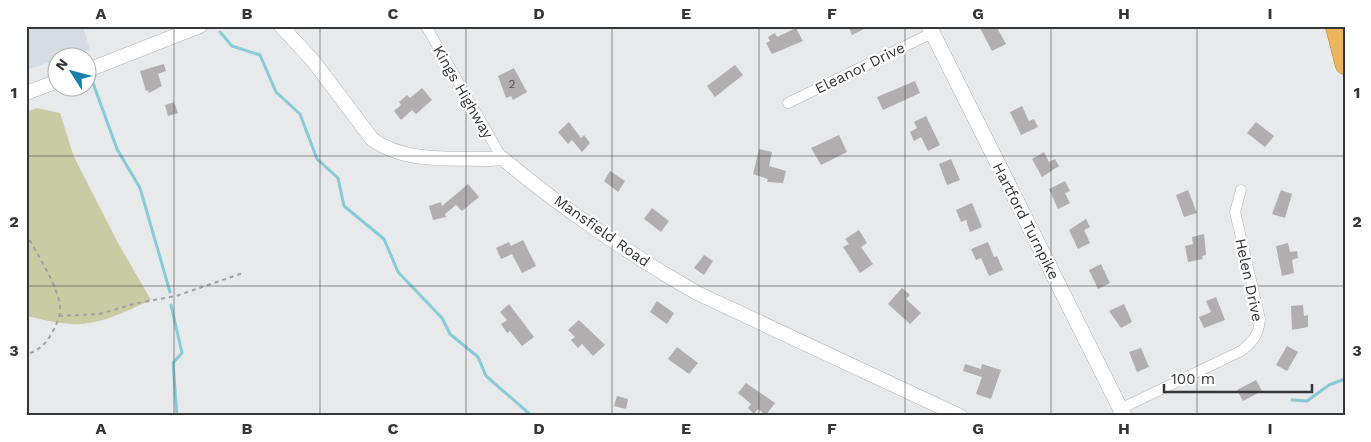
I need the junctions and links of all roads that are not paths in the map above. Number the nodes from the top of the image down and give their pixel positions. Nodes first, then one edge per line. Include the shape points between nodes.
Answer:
1 (200, 26) edge
2 (281, 26) edge
3 (426, 26) edge
4 (1335, 26) edge
5 (930, 30) edge
6 (1345, 65) edge
7 (98, 66) edge
8 (48, 85) edge
9 (26, 94) edge
10 (788, 103) dead end
11 (502, 158) junction
12 (1241, 190) dead end
13 (1122, 412) edge
14 (960, 416) edge

1 - 7 street
2 - 11 street via 314,62 372,139 384,148 405,155
3 - 11 street, Kings Highway
4 - 6 highway
5 - 10 street, Eleanor Drive
5 - 13 main road, Hartford Turnpike
8 - 9 street
11 - 14 street, Mansfield Road via 577,214 697,293
12 - 13 street, Helen Drive via 1234,212 1260,319 1254,339 1240,351

